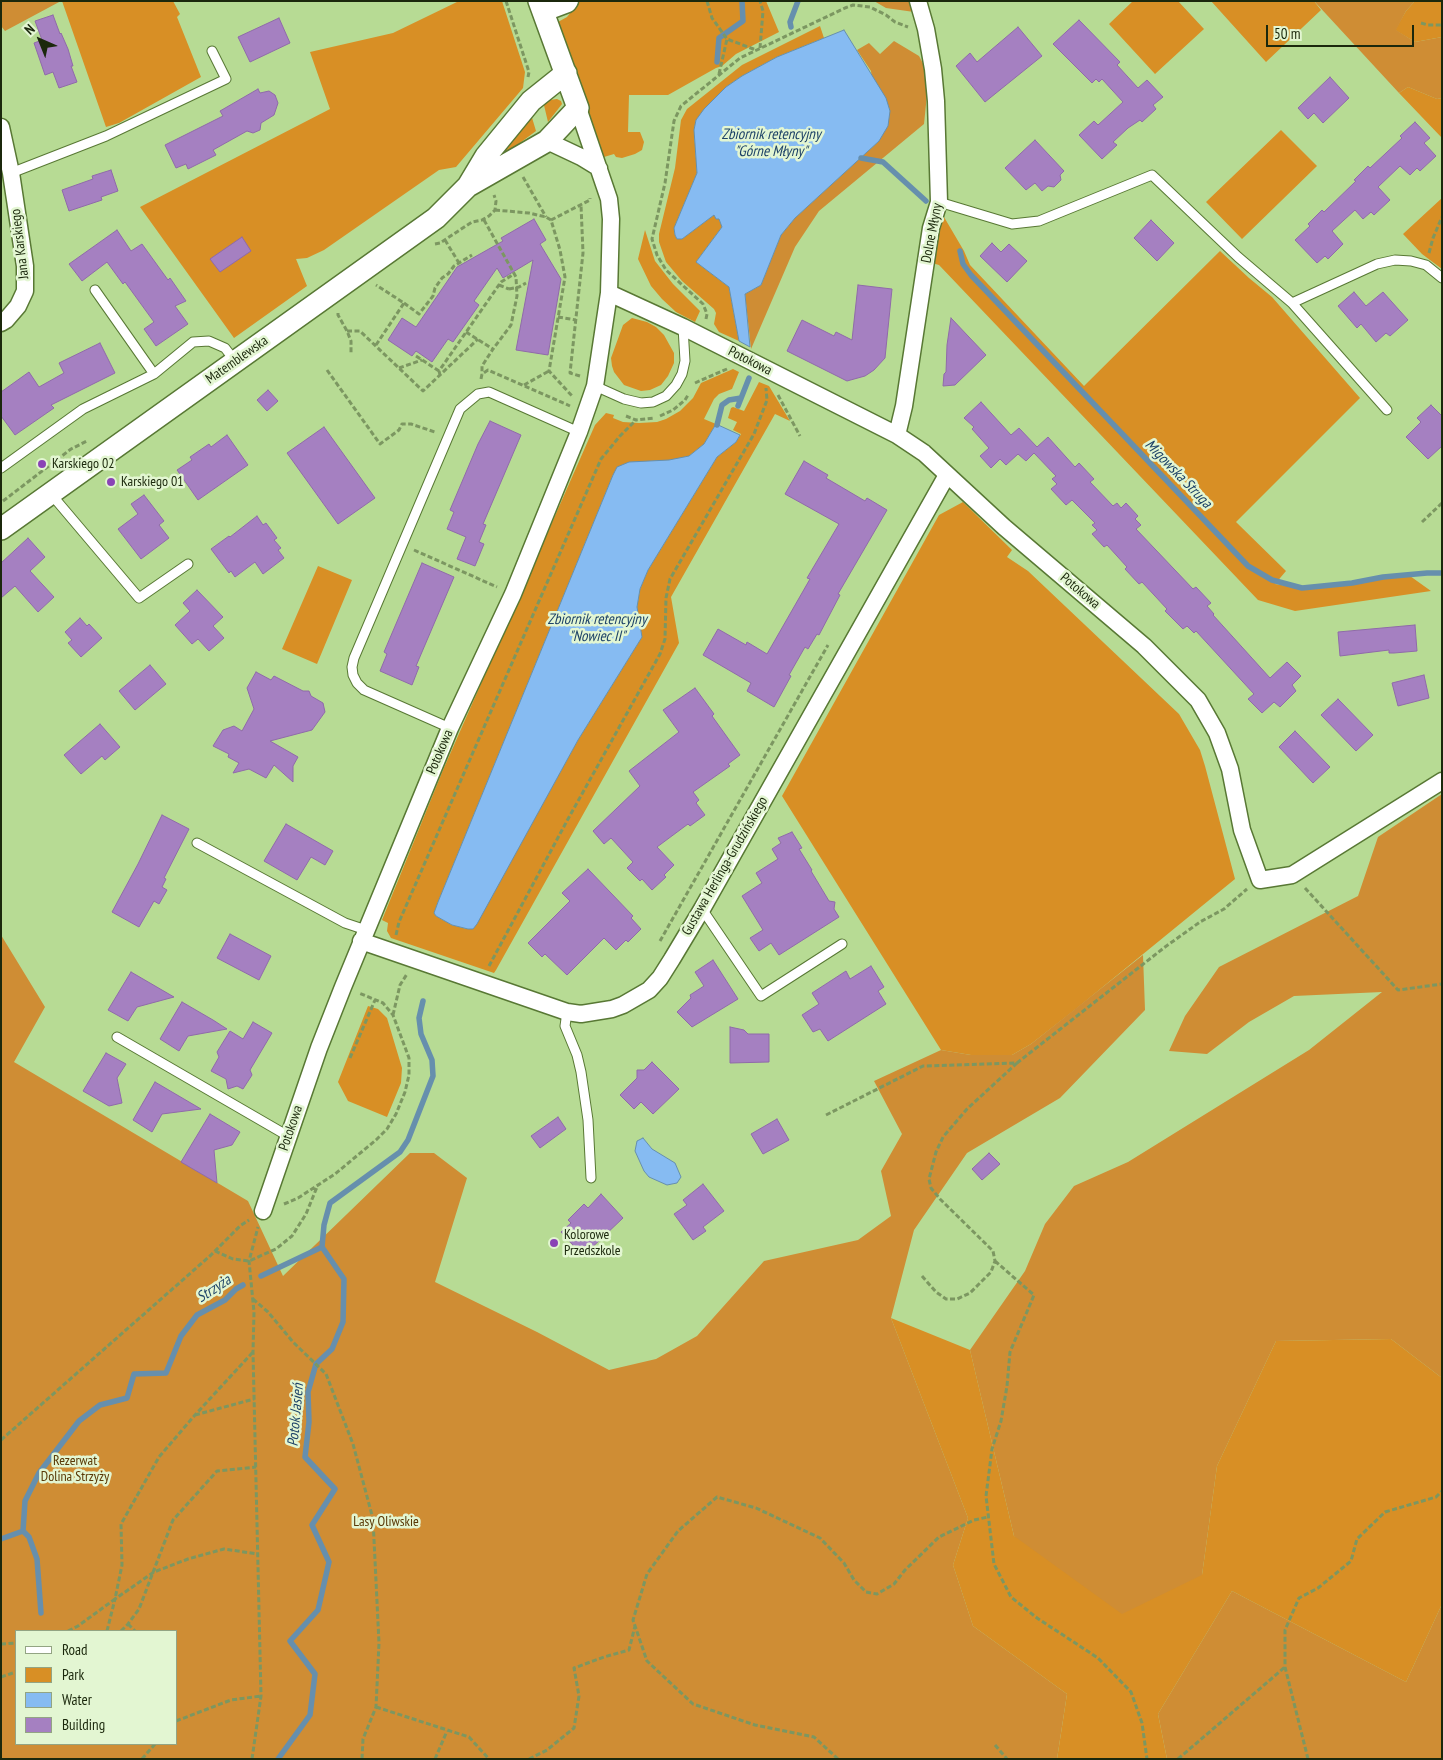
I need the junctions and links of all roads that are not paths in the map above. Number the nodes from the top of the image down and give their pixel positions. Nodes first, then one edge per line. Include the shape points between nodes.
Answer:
1 (570, 1) edge
2 (918, 1) edge
3 (542, 7) edge
4 (212, 51) dead end
5 (566, 73) junction
6 (578, 108) junction
7 (1, 127) edge
8 (547, 141) junction
9 (598, 168) junction
10 (11, 173) junction
11 (468, 186) junction
12 (939, 202) junction
13 (1442, 278) edge
14 (96, 290) dead end
15 (609, 293) junction
16 (1292, 303) junction
17 (1, 323) edge
18 (683, 327) junction
19 (235, 362) junction
20 (154, 374) junction
21 (587, 385) junction
22 (1387, 410) dead end
23 (579, 432) junction
24 (897, 435) junction
25 (1, 468) edge
26 (948, 475) junction
27 (51, 494) junction
28 (1, 529) edge
29 (188, 564) dead end
30 (450, 728) junction
31 (1442, 781) edge
32 (196, 843) dead end
33 (702, 909) junction
34 (364, 936) junction
35 (842, 944) dead end
36 (567, 1012) junction
37 (117, 1037) dead end
38 (288, 1136) junction
39 (591, 1178) dead end
40 (263, 1210) road end

1 - 3 street via 568,4
2 - 12 street, Dolne Młyny via 926,29 936,101
3 - 5 street, Potokowa
4 - 10 lane via 226,79 106,136
5 - 6 street, Potokowa
5 - 11 street, Matemblewska via 531,101 486,156
6 - 8 street, Matemblewska
6 - 9 street, Potokowa
7 - 10 street, Jana Karskiego
8 - 9 street
8 - 11 street, Matemblewska
9 - 15 street, Potokowa via 609,199 611,219
10 - 17 street, Jana Karskiego via 25,266 25,290 18,306
11 - 19 street, Matemblewska via 436,218
12 - 16 lane via 1012,224 1040,221 1152,175
12 - 24 street, Dolne Młyny
13 - 16 lane via 1426,266 1395,260 1377,264
14 - 20 lane
15 - 18 street, Potokowa
15 - 21 street, Potokowa
16 - 22 lane
18 - 21 lane via 685,361 682,374 666,396 641,403
18 - 24 street, Potokowa
19 - 20 lane via 224,348 210,341 193,342
19 - 27 street, Matemblewska
20 - 25 lane via 83,409
21 - 23 street, Potokowa
23 - 30 street, Potokowa via 512,596
23 - 30 lane via 489,392 478,394 460,409 354,658 353,675 364,690
24 - 26 street, Potokowa
26 - 31 street, Potokowa via 1144,646 1198,700 1223,748 1242,830 1260,880 1292,875
26 - 33 street, Gustawa Herlinga-Grudzińskiego
27 - 28 street, Matemblewska
27 - 29 lane via 139,598
30 - 34 street, Potokowa
32 - 34 lane
33 - 35 lane via 761,996
33 - 36 street, Gustawa Herlinga-Grudzińskiego via 660,978 649,990 612,1009 581,1014
34 - 36 street, Gustawa Herlinga-Grudzińskiego
34 - 38 street, Potokowa
36 - 39 lane via 565,1026 577,1055 587,1110
37 - 38 lane
38 - 40 street, Potokowa

